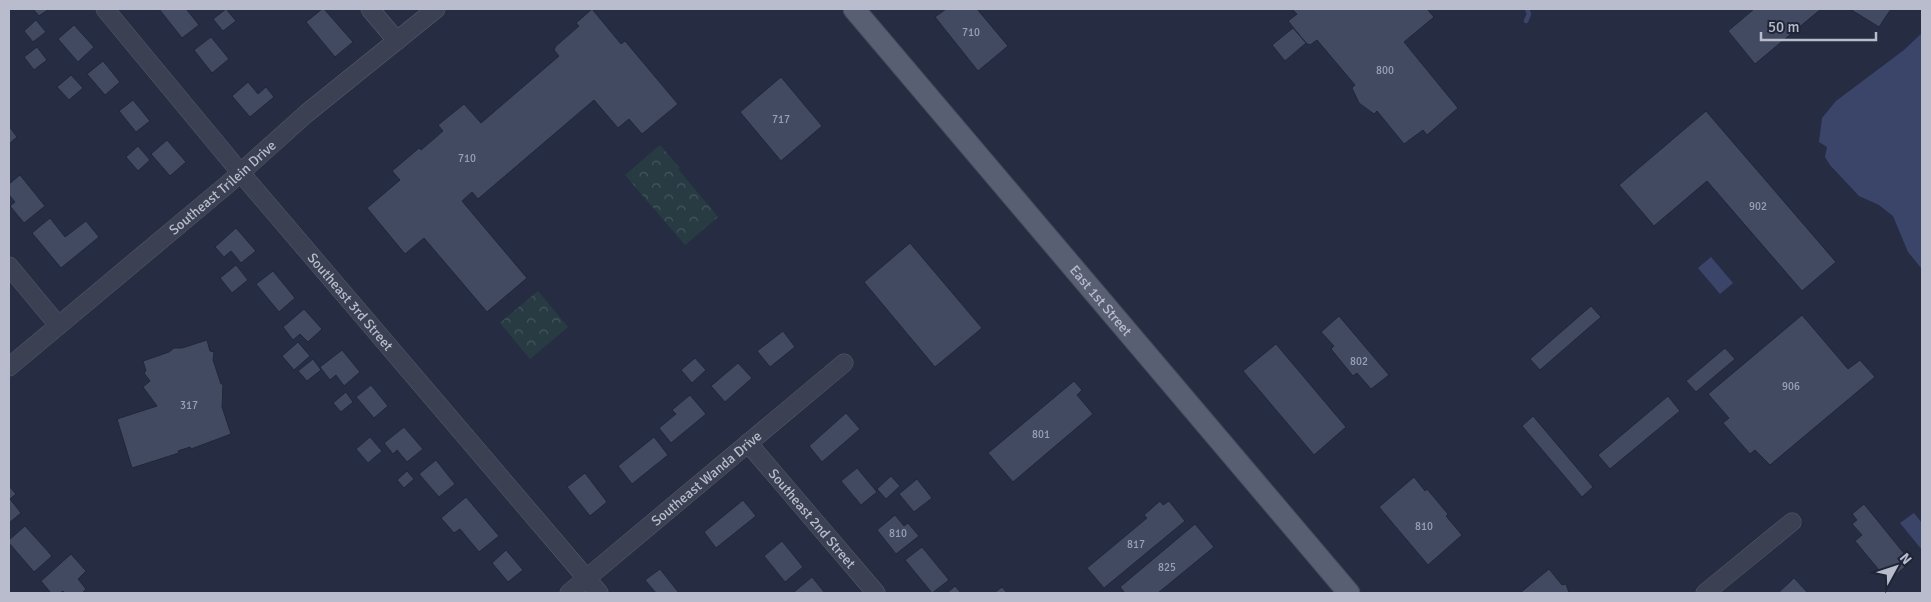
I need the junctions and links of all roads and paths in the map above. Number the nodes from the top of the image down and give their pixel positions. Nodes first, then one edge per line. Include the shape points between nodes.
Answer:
1 (105, 9) edge
2 (370, 9) edge
3 (436, 9) edge
4 (854, 9) edge
5 (397, 41) junction
6 (240, 172) junction
7 (9, 266) edge
8 (58, 325) junction
9 (844, 363) dead end
10 (9, 367) edge
11 (748, 443) junction
12 (1792, 522) dead end
13 (586, 579) junction
14 (569, 593) edge
15 (599, 593) edge
16 (876, 593) edge
17 (1349, 593) edge
18 (1705, 593) edge

1 - 6 street, Southeast 3rd Street
2 - 5 street
3 - 5 street, Southeast Trilein Drive
4 - 17 main road, East 1st Street
5 - 6 street, Southeast Trilein Drive
6 - 8 street, Southeast Trilein Drive
6 - 13 street, Southeast 3rd Street
7 - 8 street
8 - 10 street, Southeast Trilein Drive
9 - 11 street, Southeast Wanda Drive
11 - 13 street, Southeast Wanda Drive
11 - 16 street, Southeast 2nd Street
12 - 18 street
13 - 14 street, Southeast Wanda Drive
13 - 15 street, Southeast 3rd Street

